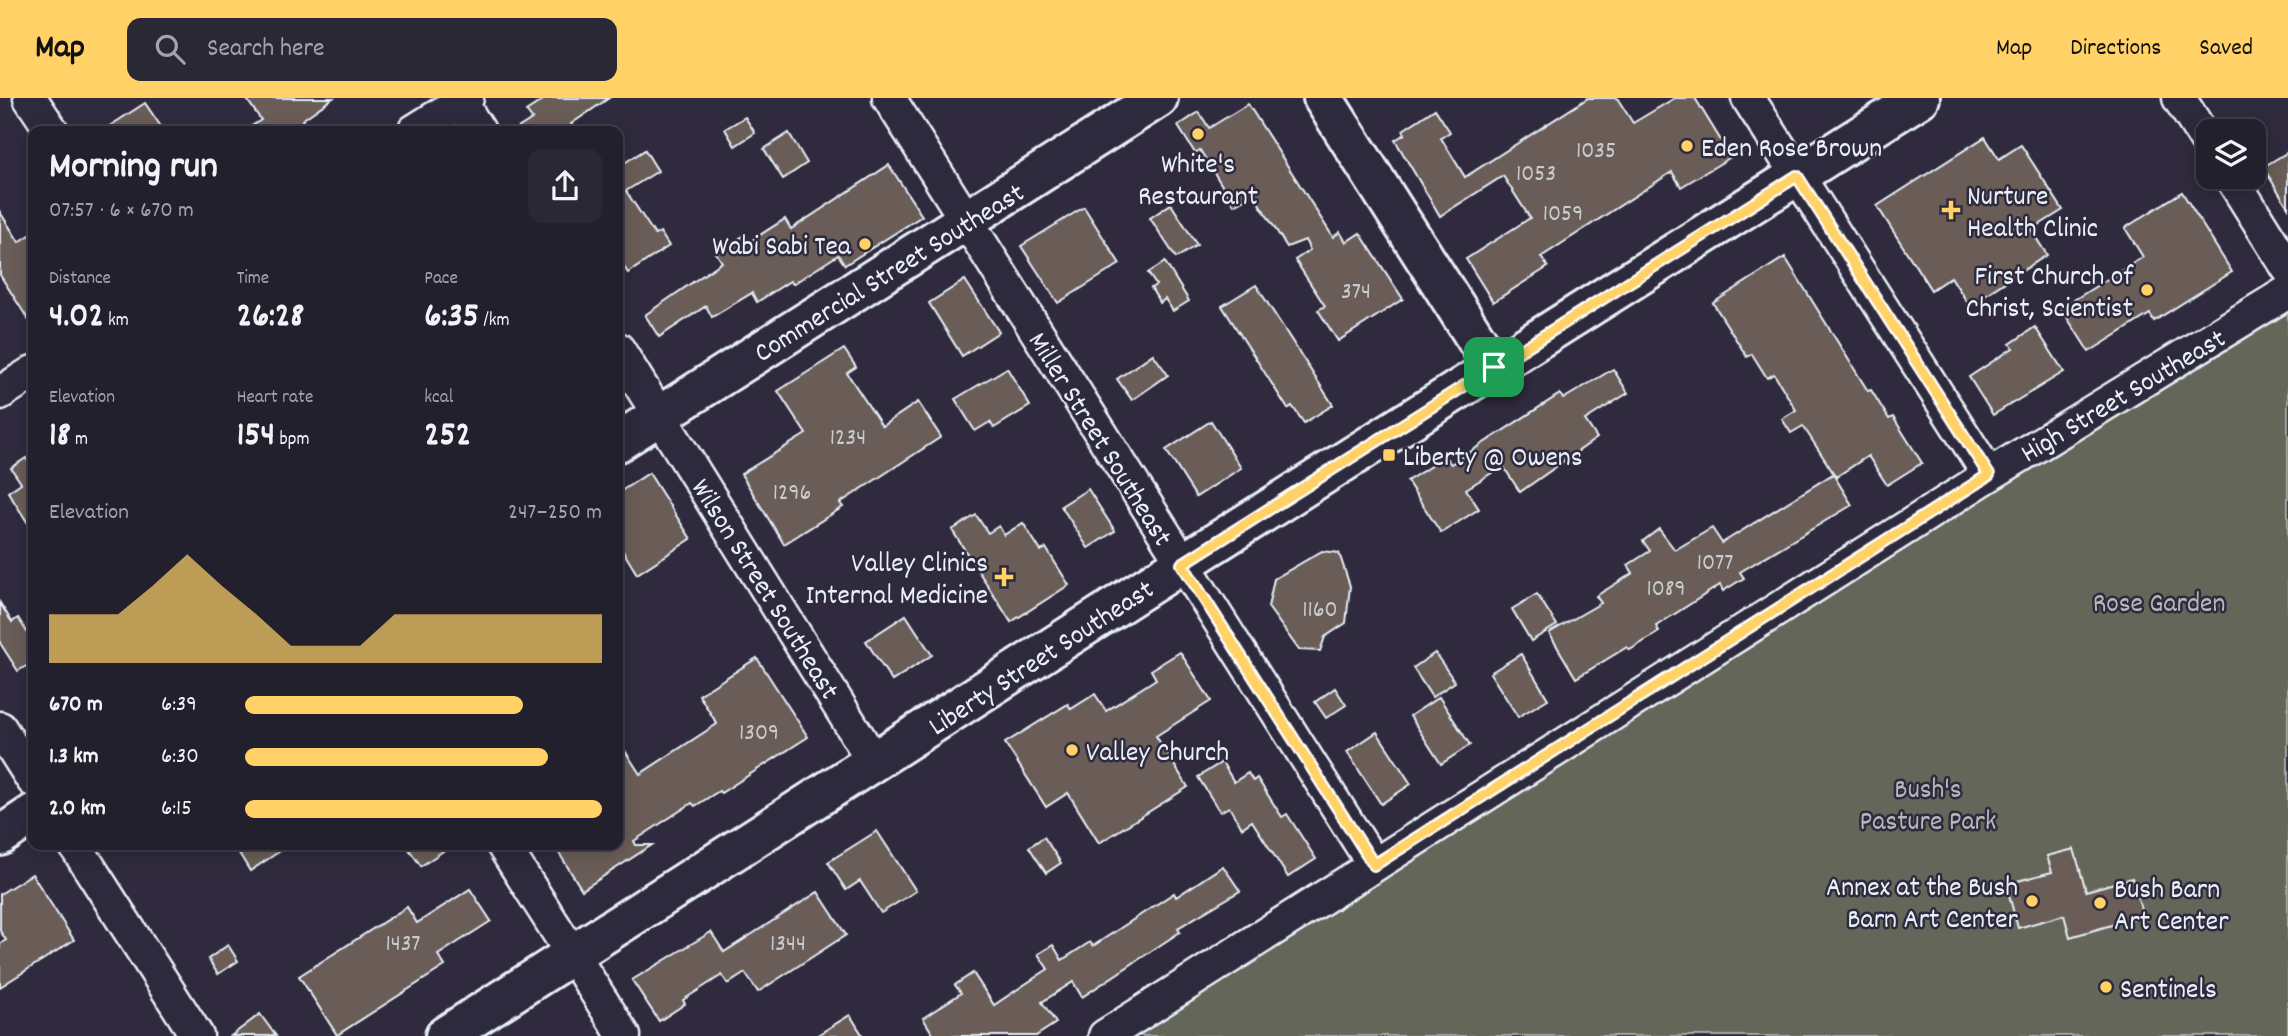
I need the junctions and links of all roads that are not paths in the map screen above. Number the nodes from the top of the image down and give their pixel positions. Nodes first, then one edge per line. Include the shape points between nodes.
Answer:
1 (30, 98) edge
2 (889, 98) edge
3 (1158, 98) edge
4 (1323, 98) edge
5 (1748, 98) edge
6 (1920, 98) edge
7 (2179, 98) edge
8 (462, 99) edge
9 (2196, 124) edge
10 (48, 126) edge
11 (422, 126) edge
12 (476, 126) edge
13 (1797, 176) junction
14 (2239, 189) edge
15 (967, 222) junction
16 (2288, 268) edge
17 (2288, 292) edge
18 (623, 357) edge
19 (1494, 367) junction
20 (28, 375) edge
21 (0, 393) edge
22 (660, 415) junction
23 (623, 439) edge
24 (1989, 475) junction
25 (1182, 564) junction
26 (0, 728) edge
27 (874, 762) junction
28 (28, 772) edge
29 (28, 817) edge
30 (0, 836) edge
31 (78, 850) edge
32 (506, 850) edge
33 (1374, 865) junction
34 (573, 956) junction
35 (197, 1036) edge
36 (445, 1036) edge
37 (624, 1036) edge
38 (1105, 1036) edge

1 - 10 street
2 - 15 street, Miller Street Southeast
3 - 15 main road, Commercial Street Southeast
4 - 19 main road
5 - 13 street
6 - 13 main road, Liberty Street Southeast
7 - 9 street
8 - 11 street
8 - 12 street
13 - 19 main road, Liberty Street Southeast
13 - 24 street
14 - 16 street
15 - 22 main road, Commercial Street Southeast
15 - 25 street, Miller Street Southeast
17 - 24 street, High Street Southeast
18 - 22 street, Wilson Street Southeast
19 - 25 main road, Liberty Street Southeast
20 - 21 street
22 - 23 main road, Commercial Street Southeast
22 - 27 street, Wilson Street Southeast
24 - 33 street, High Street Southeast
25 - 27 main road, Liberty Street Southeast
25 - 33 street, Miller Street Southeast
26 - 28 street
27 - 34 main road, Liberty Street Southeast
29 - 30 main road
31 - 35 street
32 - 34 street
33 - 38 street, High Street Southeast
34 - 36 main road, Liberty Street Southeast
34 - 37 street

